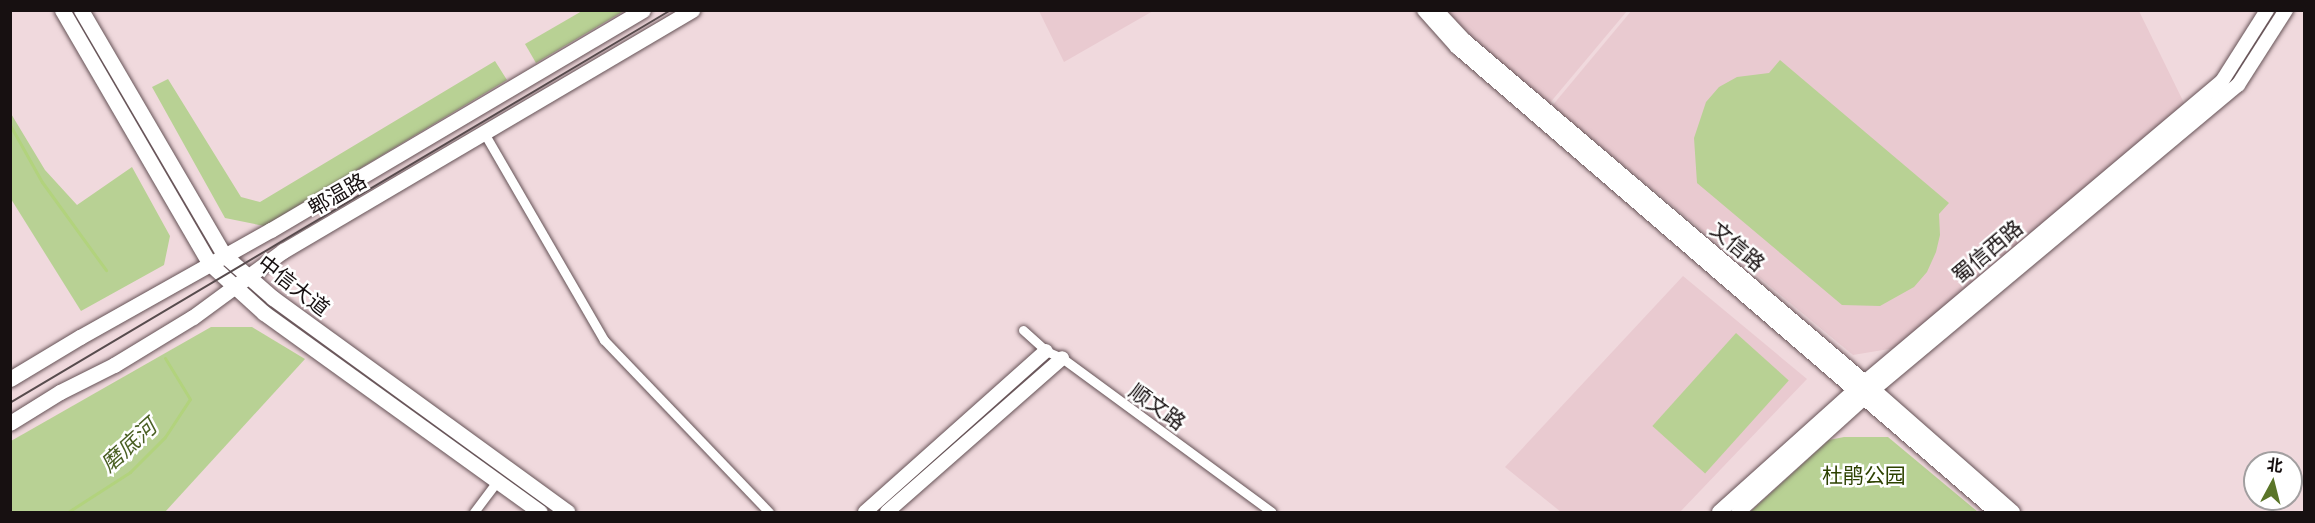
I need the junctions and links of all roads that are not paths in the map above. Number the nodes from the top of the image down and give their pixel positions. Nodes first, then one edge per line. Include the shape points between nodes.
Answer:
1 (62, 10) edge
2 (81, 10) edge
3 (643, 10) edge
4 (692, 10) edge
5 (1424, 10) edge
6 (1436, 10) edge
7 (2267, 10) edge
8 (2286, 10) edge
9 (484, 133) junction
10 (224, 255) junction
11 (209, 262) junction
12 (248, 276) junction
13 (234, 286) junction
14 (1023, 330) dead end
15 (1046, 351) junction
16 (1062, 358) junction
17 (10, 379) edge
18 (1864, 390) junction
19 (10, 423) edge
20 (497, 482) junction
21 (474, 513) edge
22 (540, 513) edge
23 (568, 513) edge
24 (769, 513) edge
25 (865, 513) edge
26 (887, 513) edge
27 (1272, 513) edge
28 (1719, 513) edge
29 (1738, 513) edge
30 (1996, 513) edge
31 (2013, 513) edge

1 - 11 main road, 中信大道
2 - 10 main road, 中信大道
3 - 10 main road, 郫温路
4 - 9 main road, 郫温路
5 - 18 street via 1457,47
6 - 18 street, 文信路 via 1464,40
7 - 18 street, 蜀信西路 via 2222,81
8 - 18 street, 蜀信西路 via 2238,85
9 - 12 main road, 郫温路 via 283,251
9 - 24 street via 604,340
10 - 11 main road, 郫温路
10 - 12 main road, 中信大道
11 - 13 main road, 中信大道
11 - 17 main road, 郫温路
12 - 13 main road, 郫温路
12 - 23 main road, 中信大道
13 - 19 main road, 郫温路 via 193,317
13 - 20 main road, 中信大道 via 264,313
14 - 15 street, 顺文路
15 - 16 street, 顺文路
15 - 25 street
16 - 26 street
16 - 27 street, 顺文路
18 - 28 street, 蜀信西路
18 - 29 street, 蜀信西路
18 - 30 street
18 - 31 street, 文信路
20 - 21 street
20 - 22 main road, 中信大道

